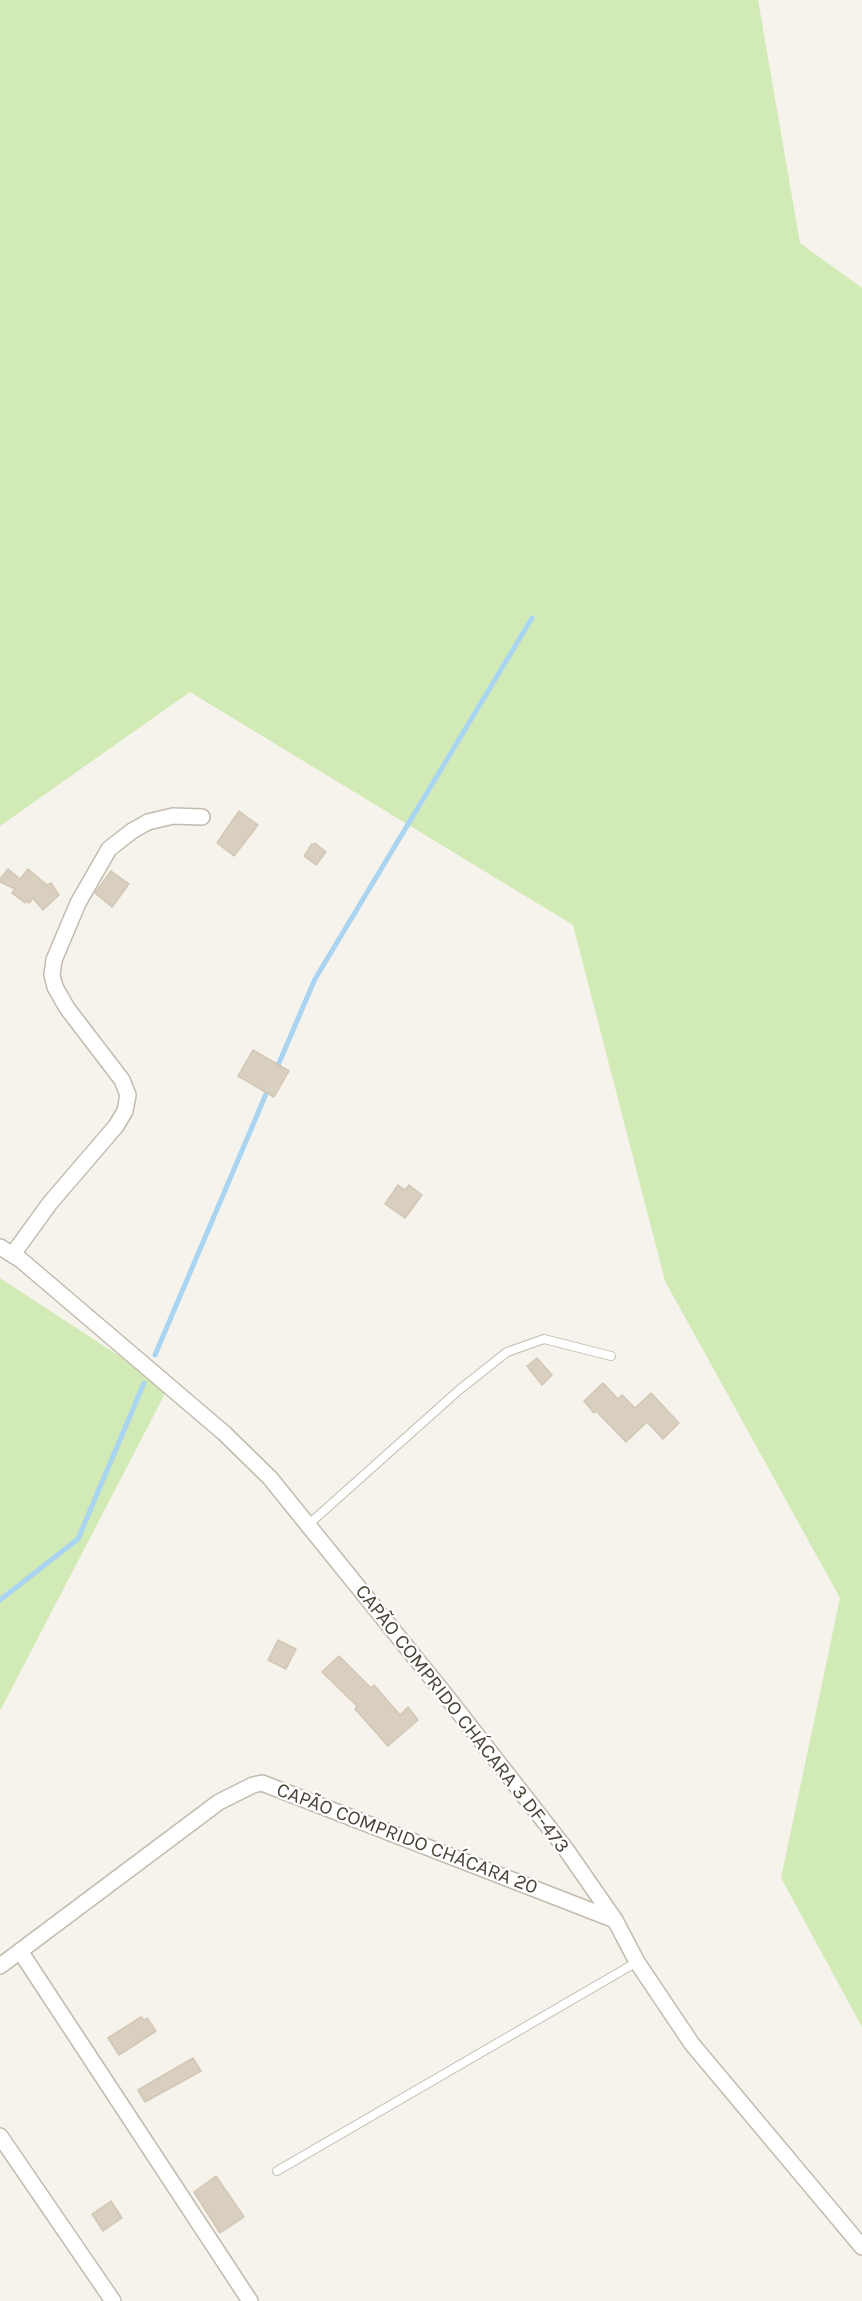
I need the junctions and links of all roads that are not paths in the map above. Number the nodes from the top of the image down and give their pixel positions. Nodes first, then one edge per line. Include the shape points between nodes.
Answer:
1 (202, 817) dead end
2 (7, 1251) edge
3 (611, 1356) dead end
4 (309, 1524) junction
5 (615, 1920) junction
6 (20, 1950) junction
7 (637, 1962) junction
8 (0, 1966) edge
9 (0, 2136) edge
10 (277, 2171) dead end
11 (862, 2247) edge
12 (113, 2301) edge
13 (250, 2301) edge

1 - 2 street via 172,816 132,831 109,849 78,903 54,960 52,975 67,1008 122,1080 128,1095 125,1111
2 - 4 street, CAPÃO COMPRIDO CHÁCARA 3 DF-473 via 224,1433
3 - 4 lane via 544,1339 507,1352
4 - 5 street, CAPÃO COMPRIDO CHÁCARA 3 DF-473 via 565,1848
5 - 6 street, CAPÃO COMPRIDO CHÁCARA 20 via 262,1783 219,1802
5 - 7 street, CAPÃO COMPRIDO CHÁCARA 3 DF-473
6 - 8 street, CAPÃO COMPRIDO CHÁCARA 20
6 - 13 street
7 - 10 lane
7 - 11 street, CAPÃO COMPRIDO CHÁCARA 3 DF-473 via 692,2044
9 - 12 street

